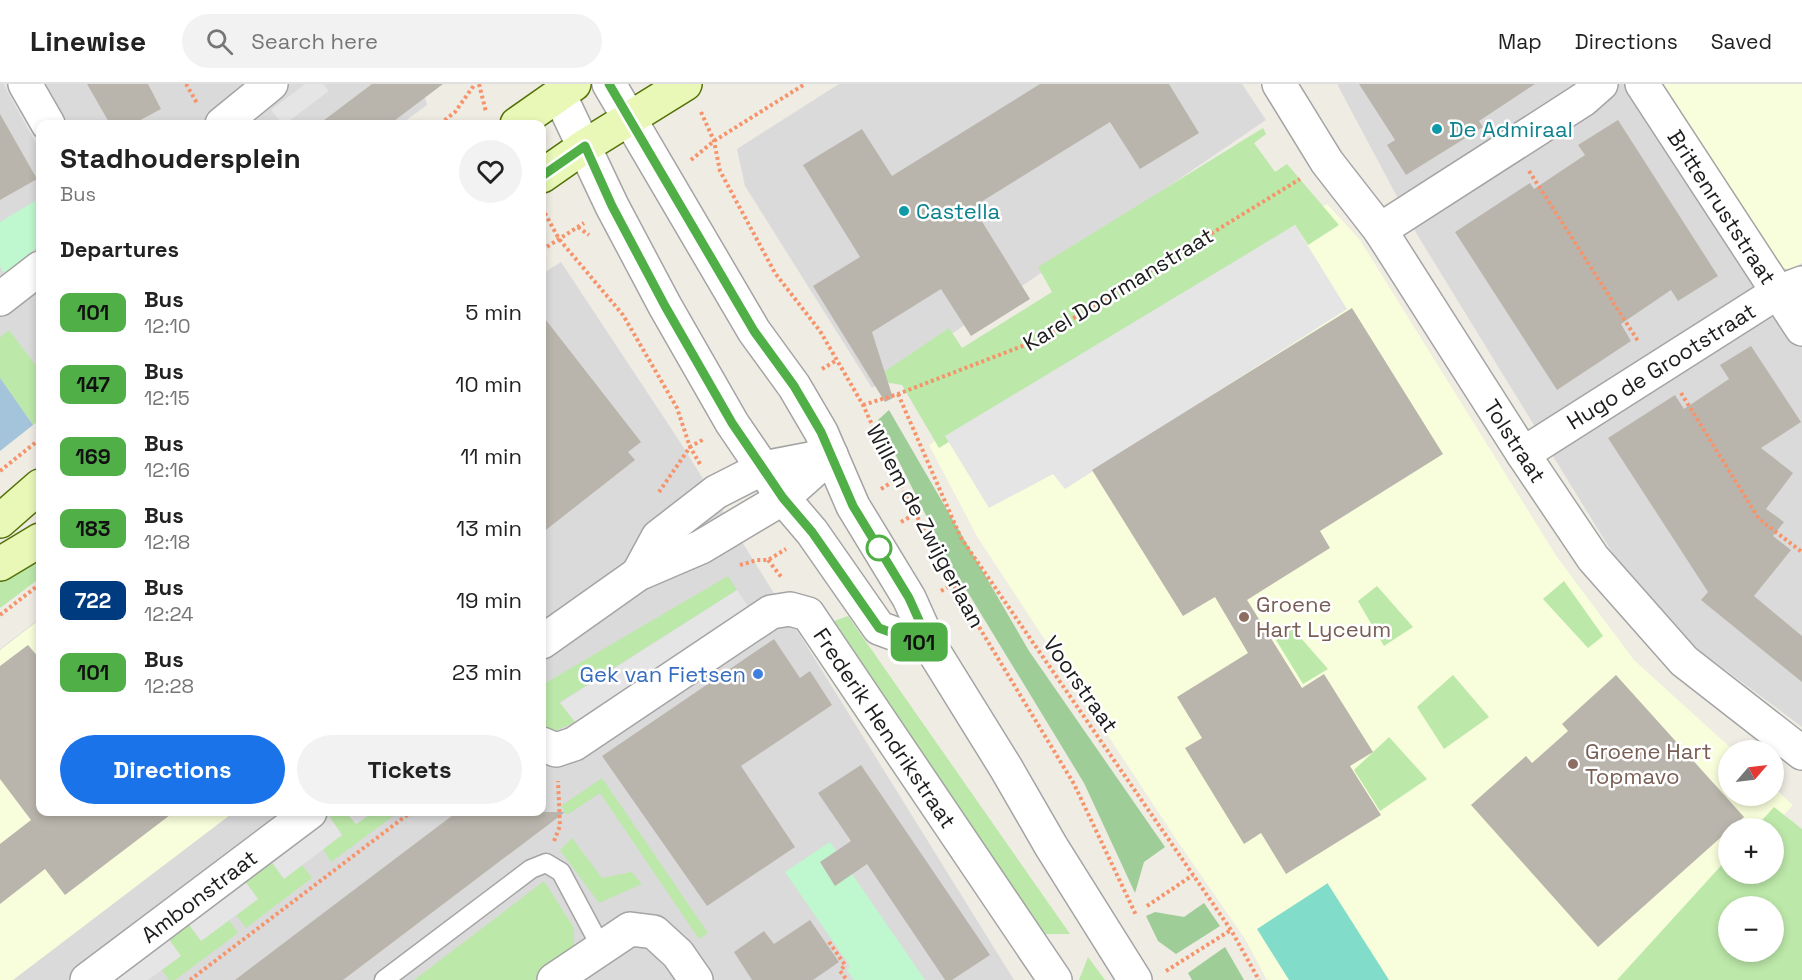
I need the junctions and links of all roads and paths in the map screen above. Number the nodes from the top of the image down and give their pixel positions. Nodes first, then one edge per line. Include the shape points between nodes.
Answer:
1 (25, 84) edge
2 (271, 84) edge
3 (477, 84) edge
4 (609, 84) edge
5 (685, 84) edge
6 (1280, 84) edge
7 (1601, 84) edge
8 (1642, 84) edge
9 (562, 87) edge
10 (629, 118) junction
11 (46, 120) edge
12 (227, 120) edge
13 (445, 120) edge
14 (501, 120) edge
15 (504, 120) edge
16 (1513, 145) junction
17 (585, 146) junction
18 (1327, 162) junction
19 (546, 173) edge
20 (546, 215) edge
21 (1380, 230) junction
22 (36, 271) edge
23 (1790, 287) edge
24 (0, 299) edge
25 (1802, 329) edge
26 (1660, 367) junction
27 (898, 394) junction
28 (863, 405) junction
29 (36, 442) edge
30 (831, 454) junction
31 (1523, 454) junction
32 (762, 468) junction
33 (0, 471) edge
34 (36, 490) edge
35 (716, 492) junction
36 (783, 498) junction
37 (916, 514) junction
38 (0, 521) edge
39 (898, 524) dead end
40 (736, 526) junction
41 (36, 542) edge
42 (1802, 552) edge
43 (757, 560) dead end
44 (0, 564) edge
45 (638, 574) junction
46 (953, 584) junction
47 (36, 588) edge
48 (940, 592) dead end
49 (0, 615) edge
50 (546, 639) edge
51 (931, 647) junction
52 (549, 747) edge
53 (1802, 753) edge
54 (305, 816) edge
55 (406, 816) edge
56 (546, 863) junction
57 (1193, 875) junction
58 (1147, 906) dead end
59 (1139, 921) dead end
60 (1231, 930) junction
61 (829, 942) dead end
62 (601, 947) junction
63 (1046, 976) edge
64 (1149, 976) edge
65 (87, 980) edge
66 (190, 980) edge
67 (384, 980) edge
68 (554, 980) edge
69 (696, 980) edge
70 (847, 980) edge
71 (1259, 980) edge

1 - 11 street
2 - 12 street
3 - 13 path
3 - 14 path
4 - 10 street
5 - 10 main road
5 - 28 path, Willem de Zwijgerlaan via 714,141 720,171 775,273 820,331
6 - 18 street, Tolstraat
7 - 16 street
8 - 23 street, Brittenruststraat
9 - 15 main road
9 - 17 street
10 - 17 main road
10 - 30 street via 754,331 794,386
16 - 21 street
16 - 26 path
17 - 19 main road
17 - 32 street via 665,306 726,414
18 - 21 street, Tolstraat
18 - 27 path, Karel Doormanstraat via 1038,340
20 - 35 path via 559,239 623,315 677,408 690,447
21 - 31 street, Tolstraat
22 - 24 street
23 - 25 street, Brittenruststraat
23 - 26 street, Hugo de Grootstraat
26 - 31 street, Hugo de Grootstraat
26 - 42 path via 1759,519
27 - 28 path, Karel Doormanstraat
27 - 57 path, Voorstraat via 961,538
28 - 37 path, Willem de Zwijgerlaan
29 - 33 path
30 - 32 street
30 - 36 street
30 - 51 street via 853,506 909,598
31 - 53 street, Tolstraat via 1593,558 1684,661
32 - 35 street
32 - 36 street
34 - 38 main road
35 - 45 street via 658,537
36 - 40 street
36 - 51 street via 812,532 879,628
37 - 39 path
37 - 46 path, Willem de Zwijgerlaan
40 - 43 path
40 - 45 street via 701,547
41 - 44 main road
45 - 50 street
46 - 48 path
46 - 59 path, Willem de Zwijgerlaan via 1074,784
47 - 49 path
51 - 64 street via 1051,846
52 - 56 path via 560,826
52 - 63 street, Frederik Hendrikstraat via 574,744 771,612 790,609 808,614
54 - 65 street, Ambonstraat
55 - 66 path
56 - 62 lane via 561,872
56 - 67 lane via 531,869
57 - 58 path
57 - 60 path, Voorstraat
60 - 64 path
60 - 71 path, Voorstraat
61 - 70 path via 845,965 840,971
62 - 68 street
62 - 69 street via 630,929 654,932 678,954

